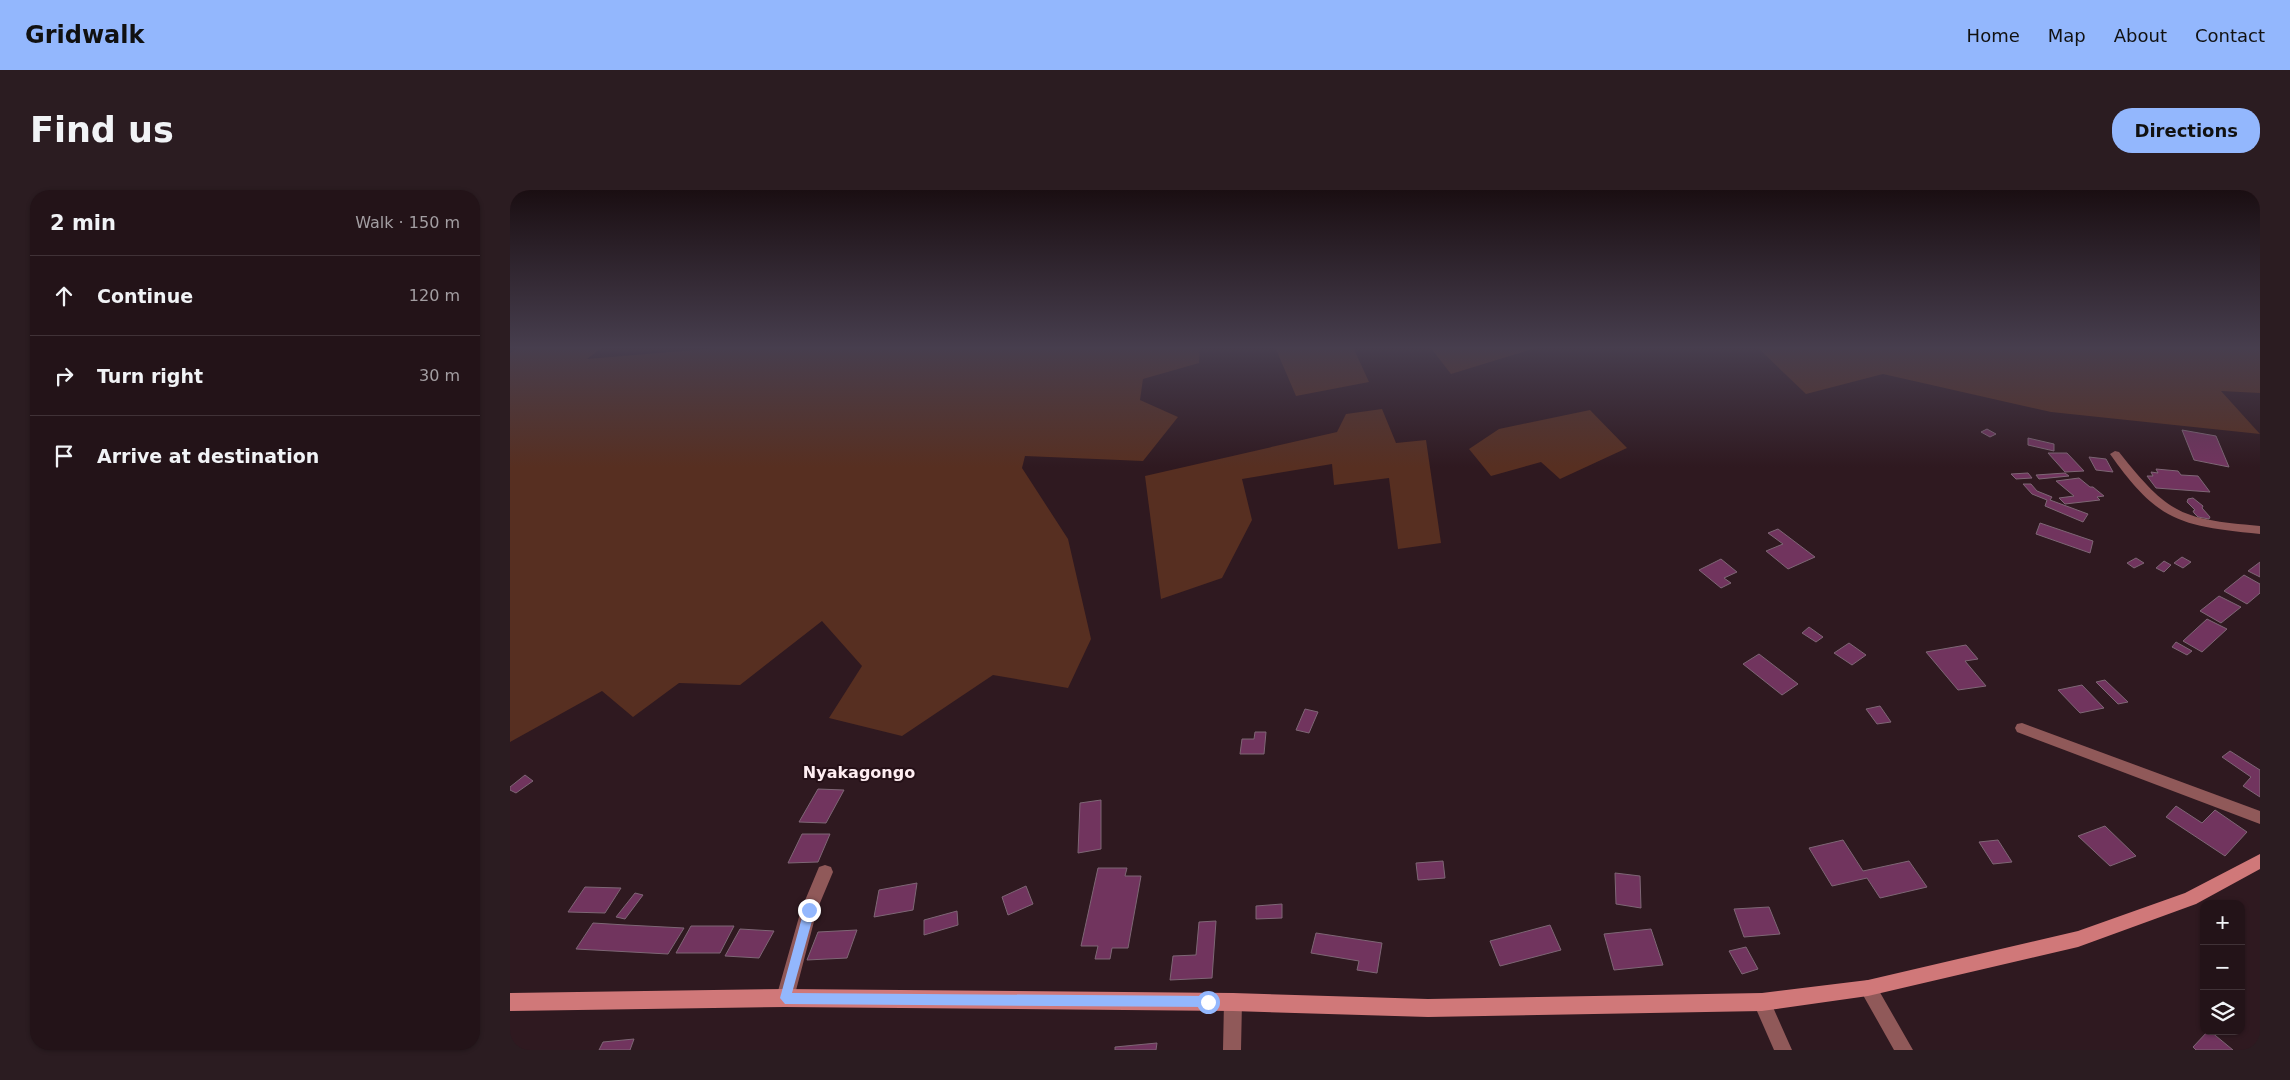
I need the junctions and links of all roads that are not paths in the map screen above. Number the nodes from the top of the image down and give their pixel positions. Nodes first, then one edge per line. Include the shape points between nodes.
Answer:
1 (2115, 454) dead end
2 (2260, 530) edge
3 (2022, 728) dead end
4 (2260, 818) edge
5 (2260, 861) edge
6 (824, 872) dead end
7 (1868, 988) junction
8 (785, 998) junction
9 (510, 1002) edge
10 (1233, 1002) junction
11 (1762, 1002) junction
12 (1232, 1050) edge
13 (1783, 1050) edge
14 (1904, 1050) edge

1 - 2 street via 2171,513 2198,522
3 - 4 street
5 - 7 street via 2190,899 2078,939
6 - 8 street via 809,910
7 - 11 street
7 - 14 street
8 - 9 street
8 - 10 street
10 - 11 street via 1428,1008
10 - 12 street
11 - 13 street

